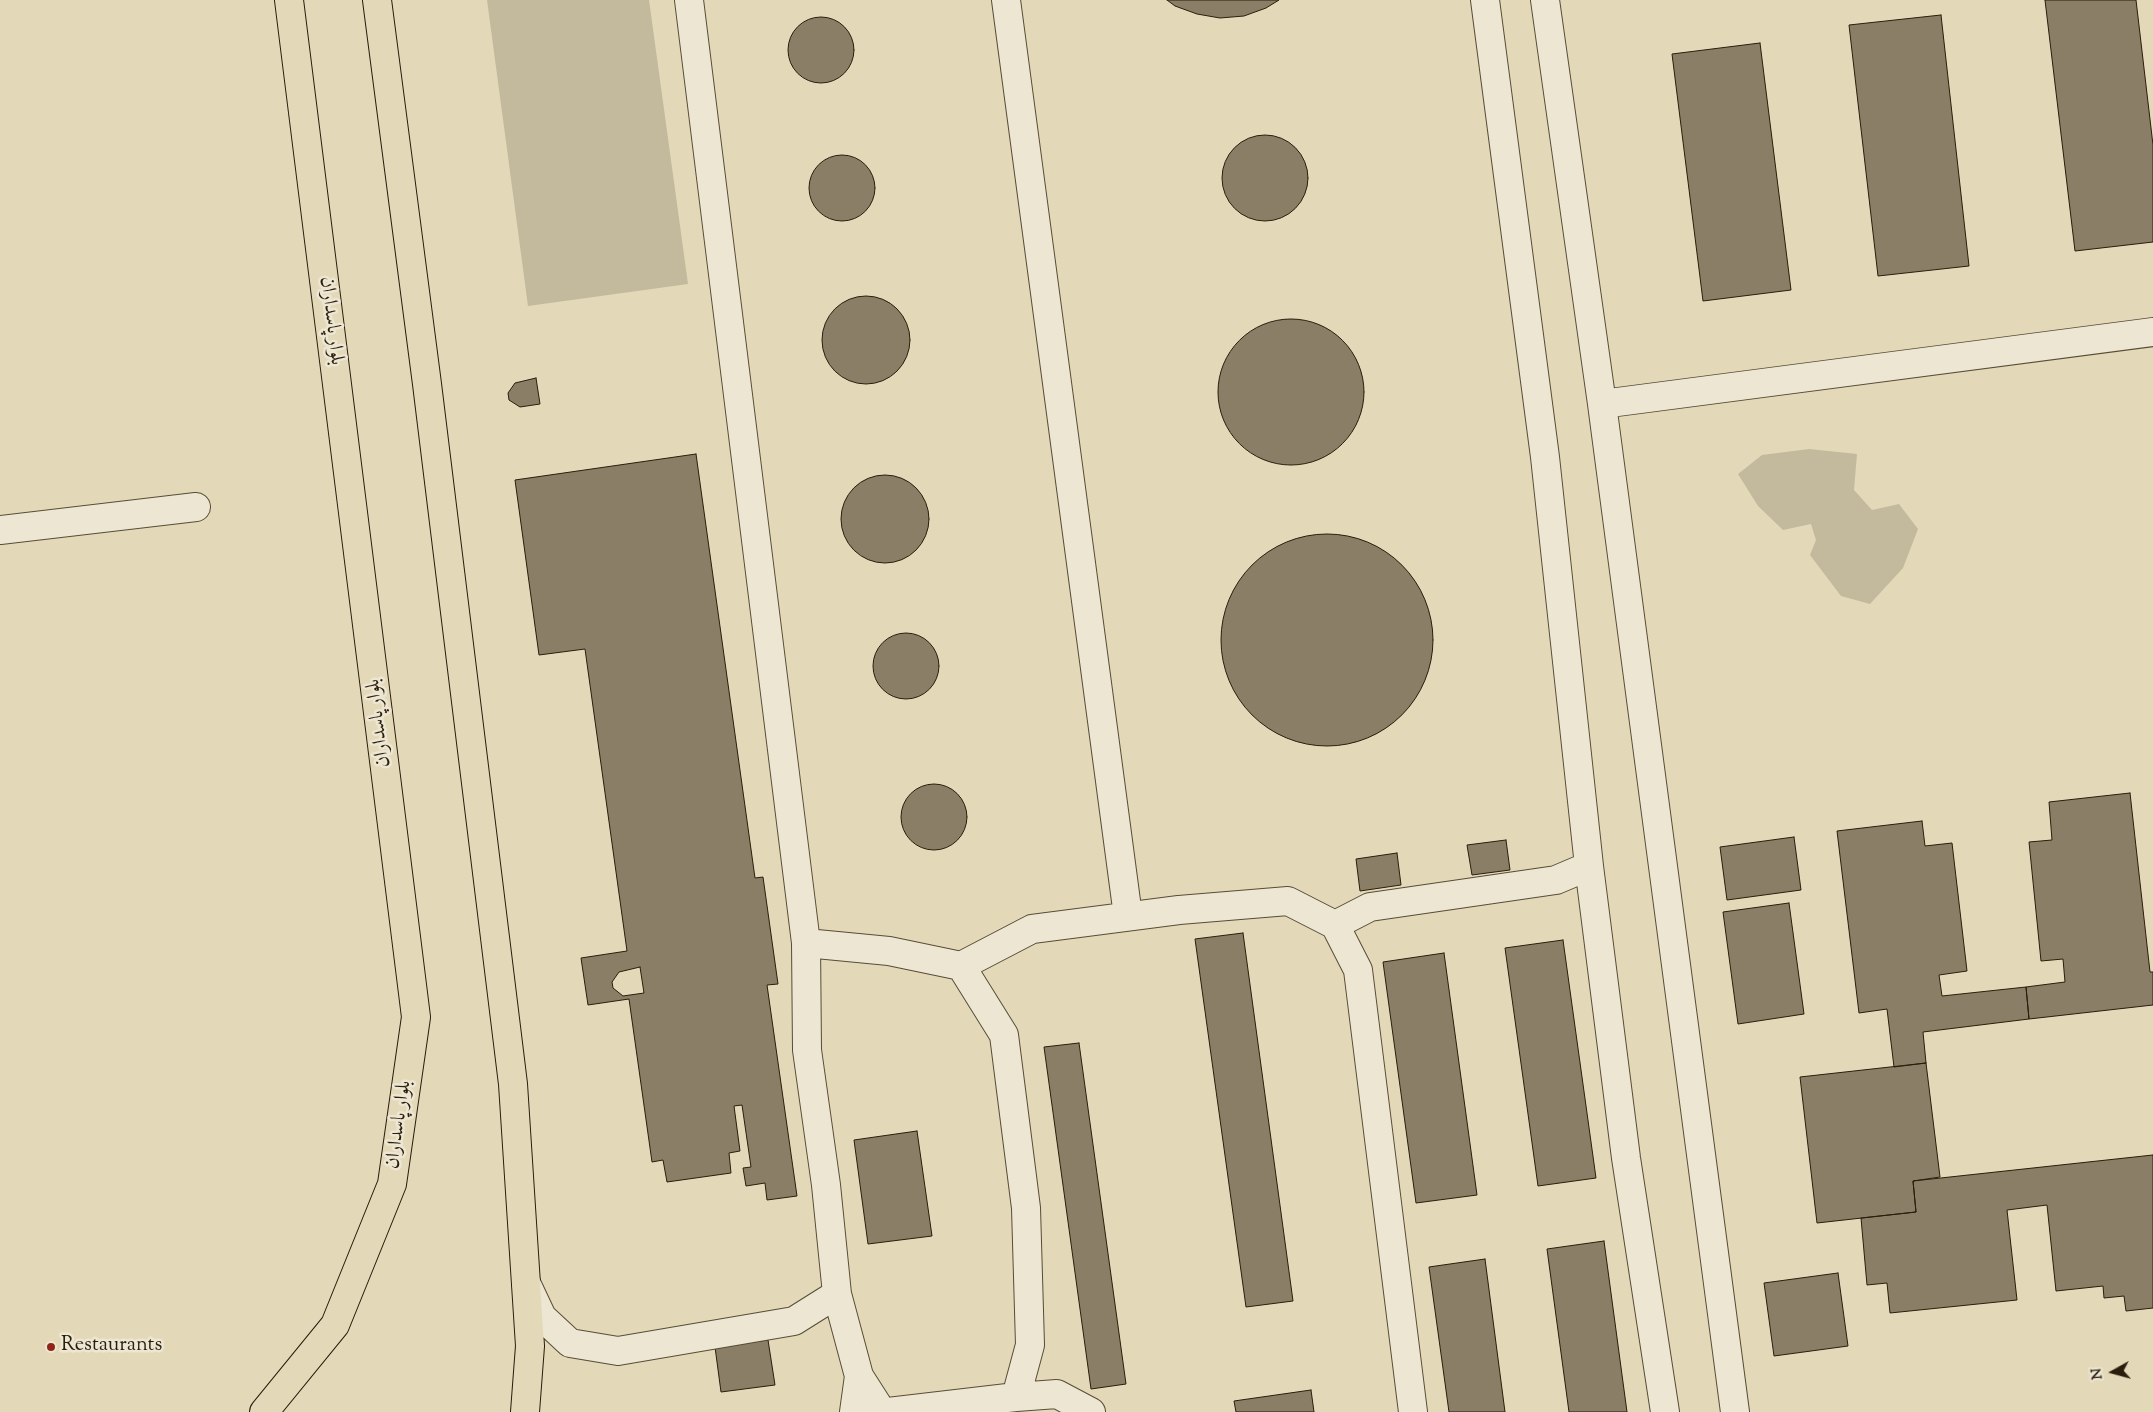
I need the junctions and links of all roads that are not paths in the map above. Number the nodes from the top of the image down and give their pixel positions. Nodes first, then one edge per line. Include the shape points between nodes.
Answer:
1 (289, 0) edge
2 (377, 0) edge
3 (689, 0) edge
4 (1006, 0) edge
5 (1485, 0) edge
6 (1545, 0) edge
7 (2153, 332) edge
8 (1602, 404) junction
9 (196, 507) dead end
10 (0, 530) edge
11 (1589, 866) junction
12 (1128, 916) junction
13 (1335, 925) junction
14 (806, 943) junction
15 (961, 966) junction
16 (526, 1283) junction
17 (837, 1294) junction
18 (859, 1376) junction
19 (1016, 1397) junction
20 (264, 1412) edge
21 (525, 1412) edge
22 (854, 1412) edge
23 (882, 1412) edge
24 (888, 1412) edge
25 (1090, 1412) edge
26 (1413, 1412) edge
27 (1665, 1412) edge
28 (1735, 1412) edge

1 - 20 highway, بلوار پاسداران via 416,1017 392,1184 335,1325
2 - 16 highway via 513,1084
3 - 14 lane
4 - 12 lane
5 - 11 lane via 1545,457
6 - 8 lane
7 - 8 lane
8 - 28 lane
9 - 10 lane
11 - 13 lane via 1556,880 1370,907
11 - 27 lane via 1626,1158
12 - 13 lane via 1288,901
12 - 15 lane via 1032,929
13 - 26 lane via 1358,970
14 - 15 lane via 889,951
14 - 17 lane via 807,1050
15 - 19 lane via 1004,1035 1024,1199 1030,1345
16 - 17 lane via 542,1316 570,1343 618,1351 794,1321
16 - 21 highway via 530,1346
17 - 18 lane
18 - 22 lane
18 - 23 lane
19 - 24 lane
19 - 25 lane via 1057,1394

